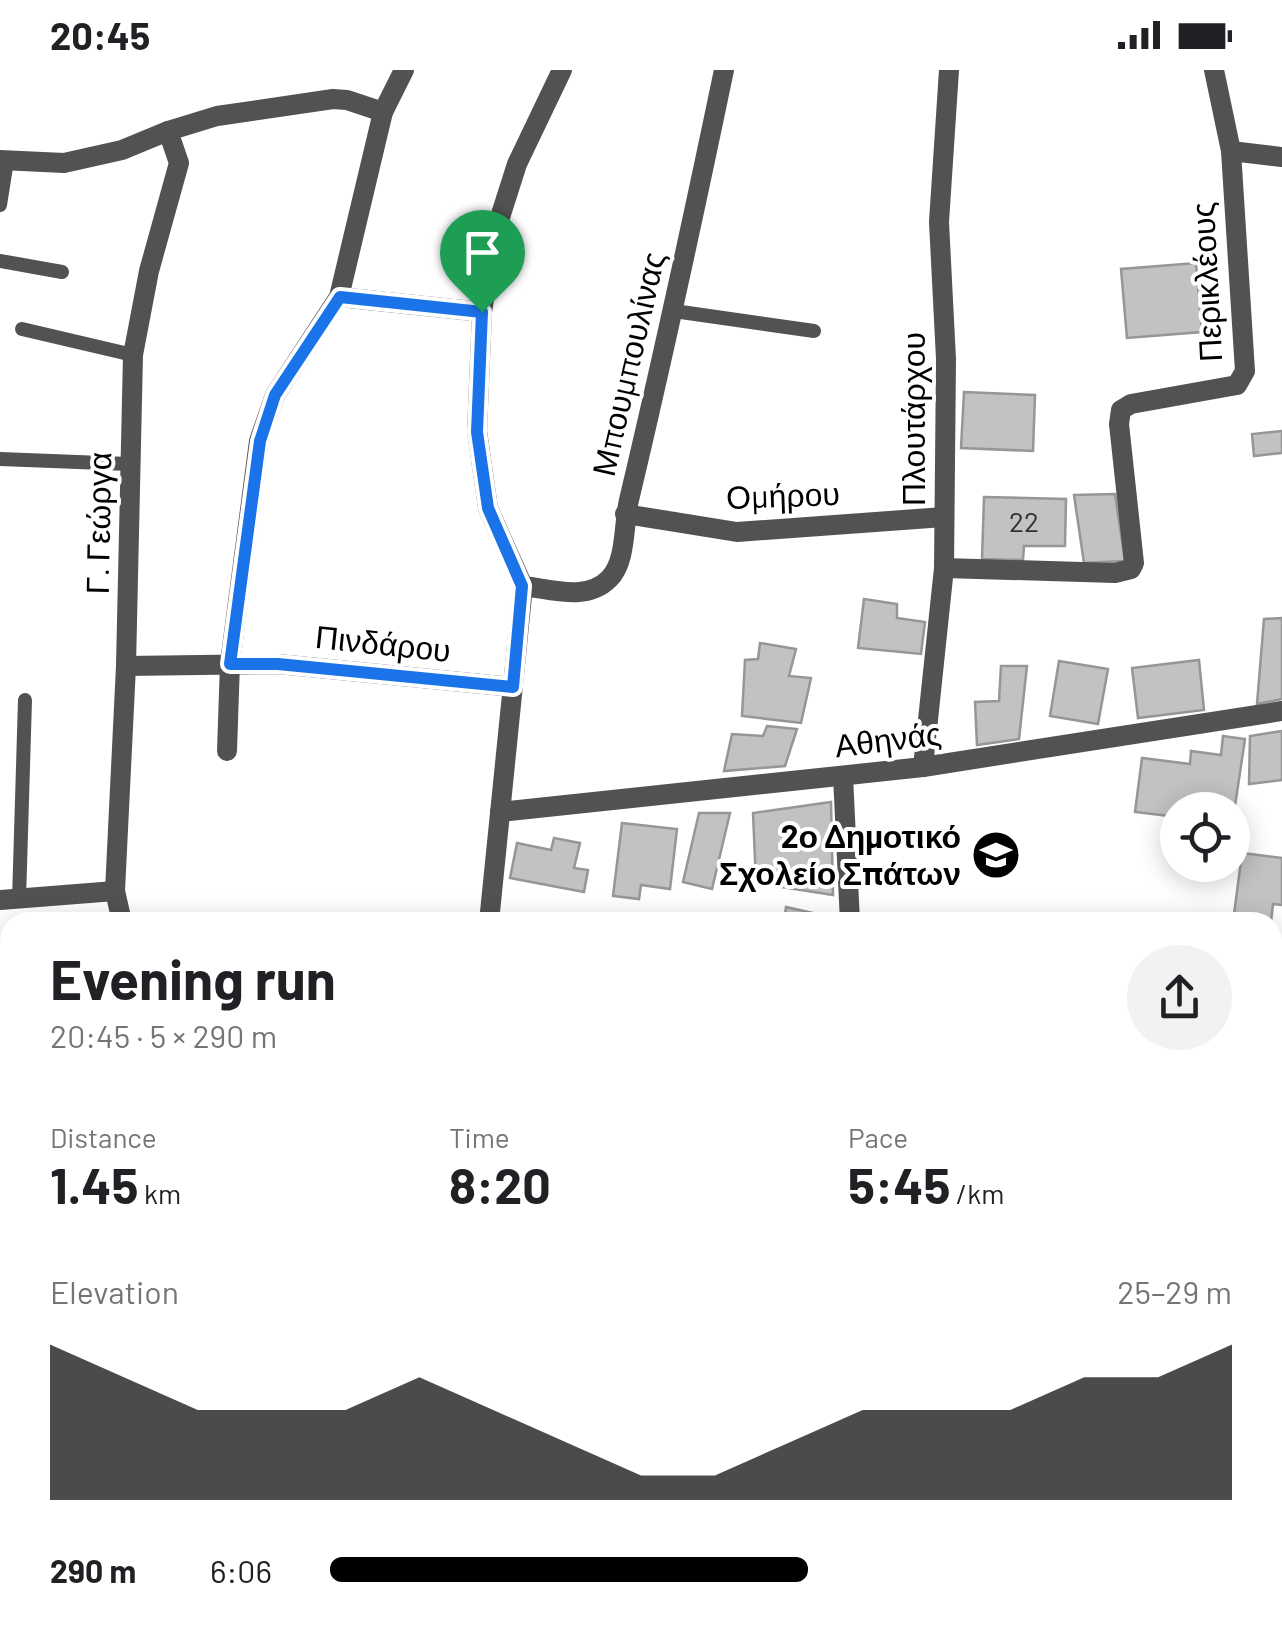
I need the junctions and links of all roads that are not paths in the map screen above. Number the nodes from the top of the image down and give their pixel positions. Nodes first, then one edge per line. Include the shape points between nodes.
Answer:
1 (404, 70) edge
2 (562, 70) edge
3 (724, 70) edge
4 (948, 70) edge
5 (1214, 70) edge
6 (383, 112) junction
7 (168, 131) junction
8 (1230, 151) junction
9 (1282, 158) edge
10 (4, 161) edge
11 (0, 205) edge
12 (0, 261) edge
13 (62, 272) dead end
14 (340, 297) junction
15 (674, 311) junction
16 (482, 312) junction
17 (22, 329) dead end
18 (814, 331) dead end
19 (133, 354) junction
20 (0, 459) edge
21 (129, 464) junction
22 (625, 514) junction
23 (944, 517) junction
24 (944, 568) junction
25 (522, 586) junction
26 (230, 664) junction
27 (126, 666) junction
28 (513, 687) junction
29 (26, 700) dead end
30 (1282, 711) edge
31 (227, 751) dead end
32 (923, 766) junction
33 (843, 776) junction
34 (500, 812) junction
35 (116, 891) junction
36 (9, 900) edge
37 (120, 912) edge
38 (490, 912) edge
39 (850, 912) edge

1 - 6 street
2 - 16 street via 517,164 495,234
3 - 15 street, Μπουμπουλίνας
4 - 23 street, Πλουτάρχου via 939,222
5 - 8 street, Περικλέους
6 - 7 street via 333,99 216,116
6 - 14 street
7 - 10 street via 64,163
7 - 19 street, Γ. Γεώργα via 179,163
8 - 9 street
8 - 24 street, Περικλέους via 1244,372 1238,385 1122,410 1132,570
10 - 11 lane
12 - 13 lane
14 - 16 street
14 - 26 street via 275,395 260,441
15 - 18 lane
15 - 22 street, Μπουμπουλίνας
16 - 25 street via 477,432 488,508
17 - 19 lane
19 - 21 street, Γ. Γεώργα
20 - 21 lane
21 - 27 street, Γ. Γεώργα
22 - 23 street, Ομήρου via 737,532
22 - 25 street, Μπουμπουλίνας via 618,568 605,583 586,594
23 - 24 street, Πλουτάρχου
24 - 32 street, Πλουτάρχου
25 - 28 street
26 - 27 street, Πινδάρου
26 - 28 street, Πινδάρου
26 - 31 street
27 - 35 street, Γ. Γεώργα
28 - 34 street
29 - 36 lane
30 - 32 street, Αθηνάς
32 - 33 street, Αθηνάς
33 - 34 street, Αθηνάς
33 - 39 street
34 - 38 street
35 - 36 street
35 - 37 street, Γ. Γεώργα

